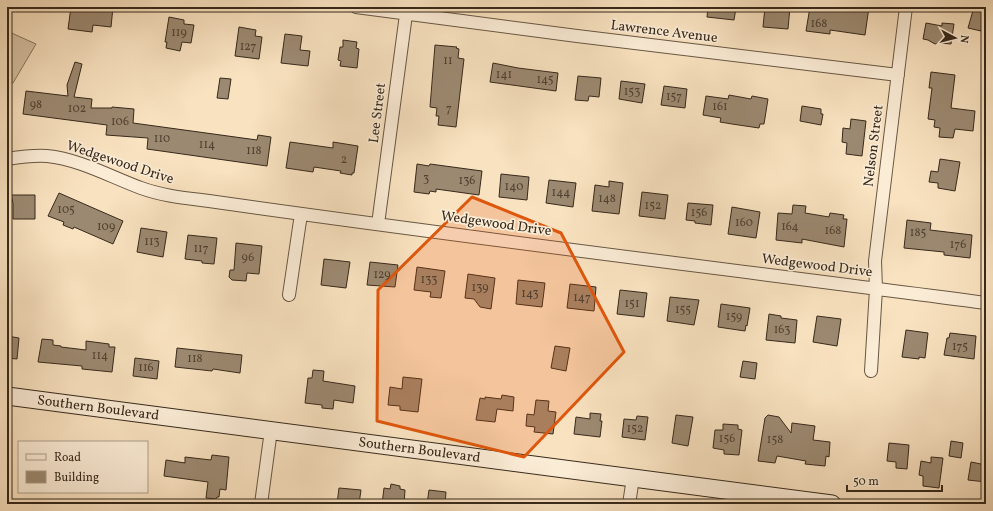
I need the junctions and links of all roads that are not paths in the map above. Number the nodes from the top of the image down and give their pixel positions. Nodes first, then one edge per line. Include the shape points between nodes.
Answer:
1 (356, 7) edge
2 (906, 7) edge
3 (406, 10) edge
4 (898, 75) junction
5 (7, 159) edge
6 (301, 214) junction
7 (378, 224) junction
8 (876, 289) junction
9 (289, 295) dead end
10 (986, 303) edge
11 (871, 371) dead end
12 (7, 396) edge
13 (270, 430) junction
14 (633, 478) junction
15 (261, 504) edge
16 (629, 504) edge
17 (832, 504) edge

1 - 3 street, Lawrence Avenue
2 - 4 street, Nelson Street
3 - 4 street, Lawrence Avenue via 585,37
3 - 7 street, Lee Street
4 - 8 street, Nelson Street via 875,261
5 - 6 street, Wedgewood Drive via 48,156 166,195
6 - 7 street, Wedgewood Drive
6 - 9 street
7 - 8 street, Wedgewood Drive
8 - 10 street, Wedgewood Drive
8 - 11 street, Nelson Street
12 - 13 street, Southern Boulevard
13 - 14 street, Southern Boulevard
13 - 15 street
14 - 16 street
14 - 17 street, Southern Boulevard

